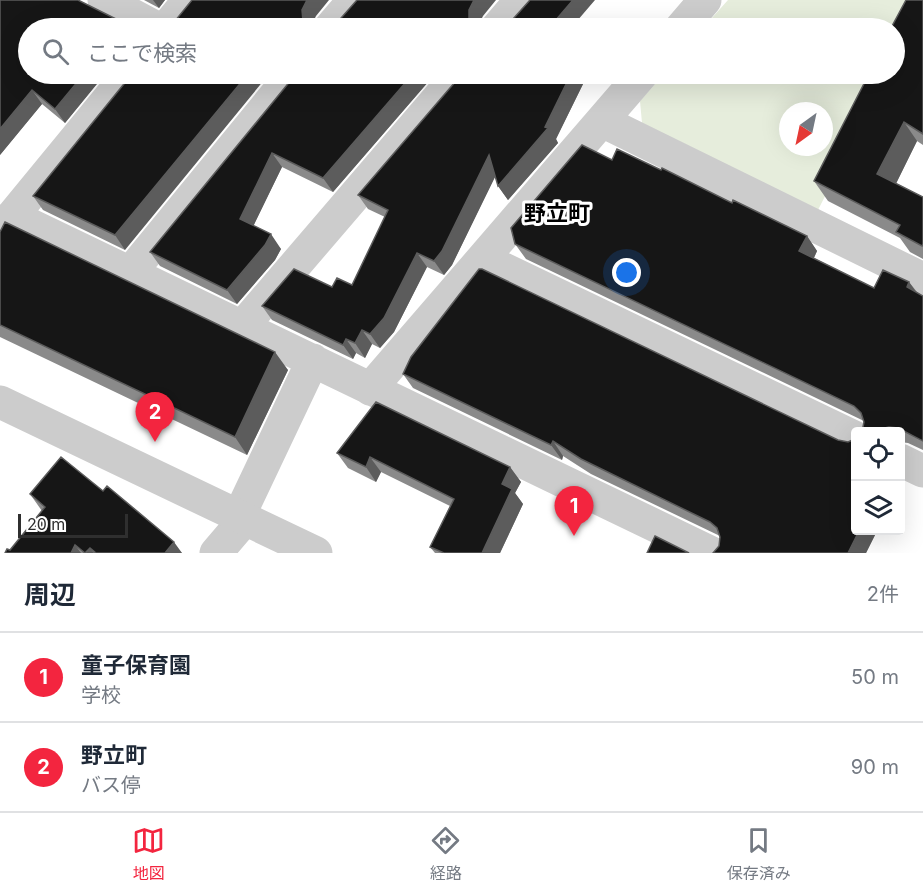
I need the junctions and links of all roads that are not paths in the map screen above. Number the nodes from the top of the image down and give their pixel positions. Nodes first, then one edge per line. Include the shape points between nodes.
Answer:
1 (104, 0) edge
2 (189, 0) edge
3 (354, 0) edge
4 (521, 0) edge
5 (705, 0) edge
6 (138, 18) edge
7 (174, 18) edge
8 (339, 18) edge
9 (506, 18) edge
10 (690, 18) edge
11 (121, 84) edge
12 (285, 84) edge
13 (450, 84) edge
14 (633, 84) edge
15 (602, 121) junction
16 (6, 224) edge
17 (483, 259) junction
18 (130, 273) junction
19 (923, 279) edge
20 (242, 327) junction
21 (313, 360) junction
22 (370, 388) junction
23 (0, 402) edge
24 (851, 436) edge
25 (905, 462) edge
26 (923, 471) edge
27 (242, 518) junction
28 (216, 553) edge
29 (316, 553) edge
30 (712, 553) edge

1 - 6 street
2 - 7 street
3 - 8 street
4 - 9 street
5 - 10 street
11 - 16 street
12 - 18 street
13 - 20 street
14 - 15 street
15 - 17 street
15 - 19 street
16 - 18 street
17 - 22 street
17 - 24 street
18 - 20 street
20 - 21 street
21 - 22 street
21 - 27 street
22 - 30 street
23 - 27 street
25 - 26 street
27 - 28 street
27 - 29 street

